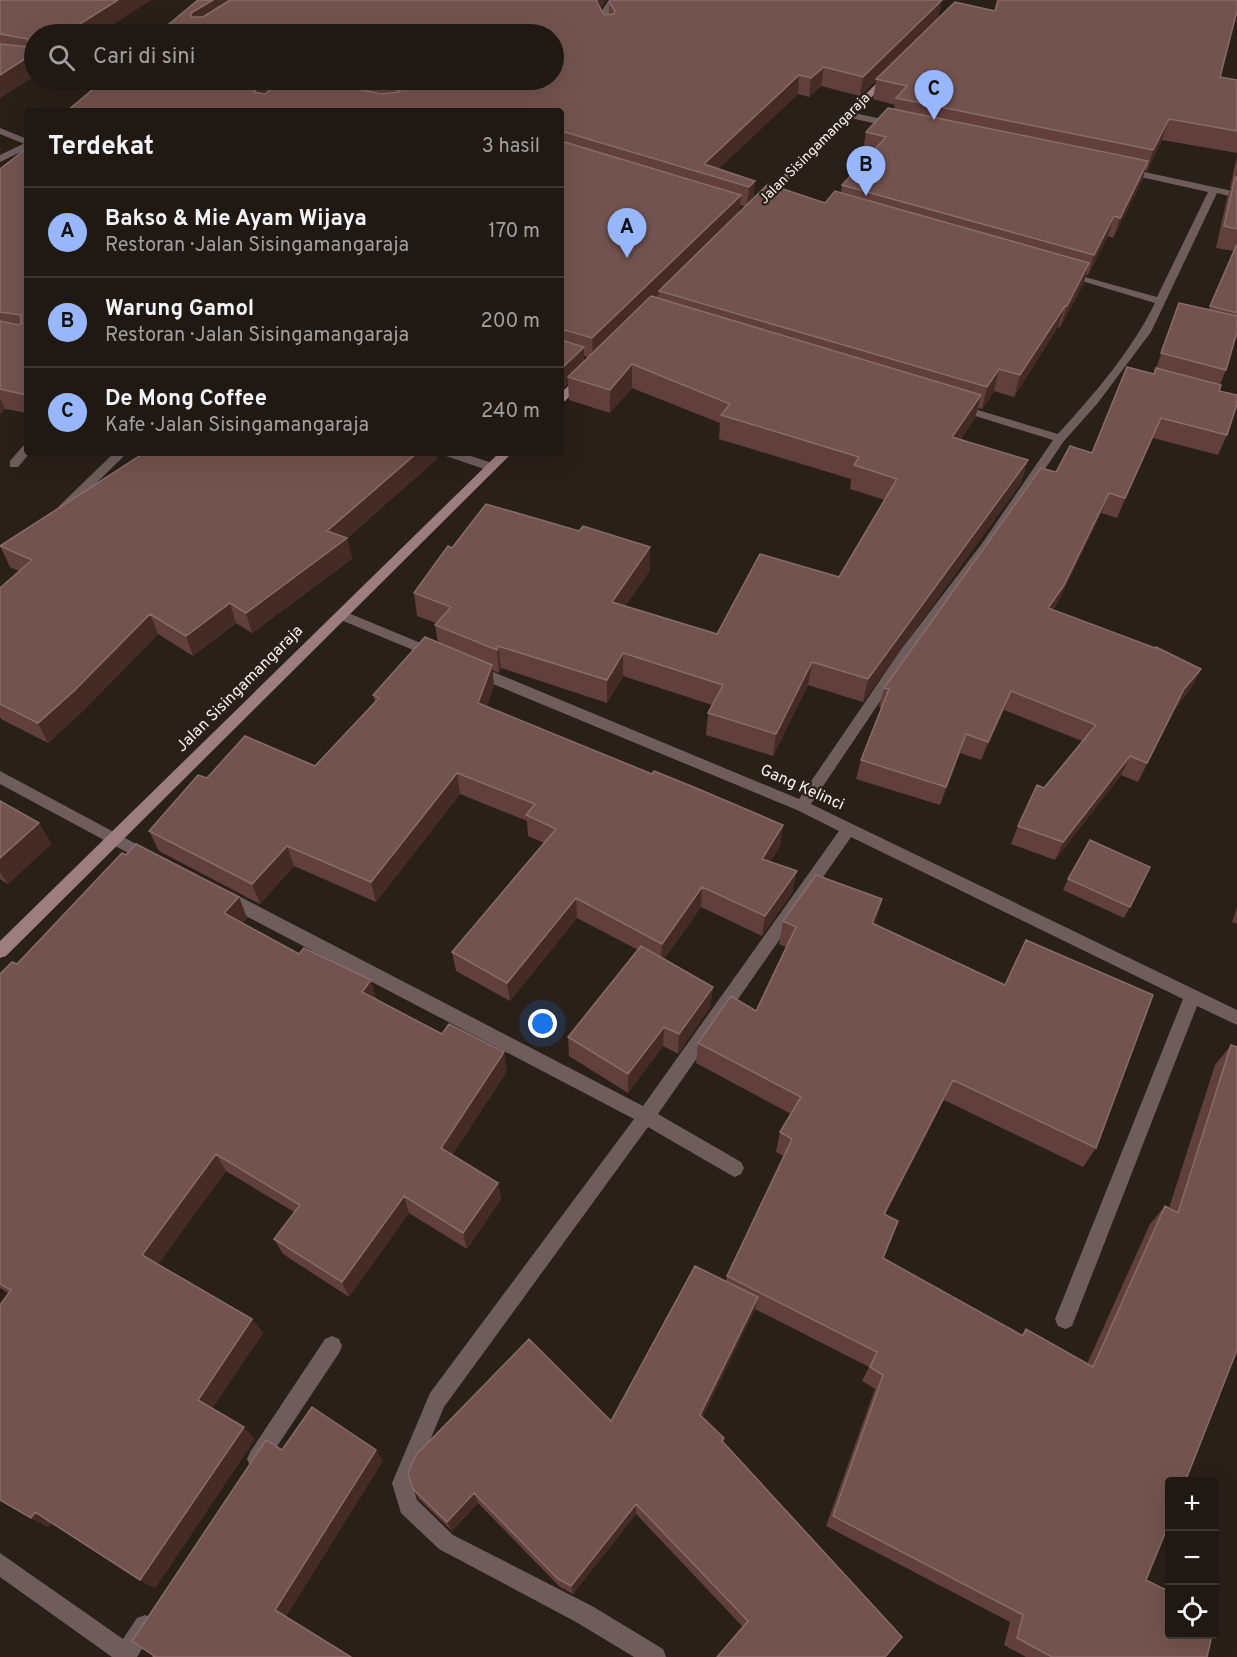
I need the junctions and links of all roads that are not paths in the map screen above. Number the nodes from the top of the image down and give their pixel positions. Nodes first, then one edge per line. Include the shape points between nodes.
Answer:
1 (613, 0) edge
2 (609, 31) edge
3 (899, 66) edge
4 (849, 115) junction
5 (908, 127) edge
6 (0, 131) edge
7 (24, 143) edge
8 (24, 146) edge
9 (0, 159) edge
10 (1120, 170) edge
11 (1214, 189) junction
12 (1237, 195) edge
13 (757, 206) edge
14 (1060, 273) edge
15 (1160, 301) junction
16 (595, 365) edge
17 (564, 396) edge
18 (946, 404) edge
19 (1060, 438) junction
20 (24, 452) edge
21 (119, 456) edge
22 (458, 456) edge
23 (503, 456) edge
24 (14, 464) dead end
25 (491, 468) junction
26 (51, 518) edge
27 (341, 615) junction
28 (0, 777) edge
29 (802, 806) junction
30 (848, 829) junction
31 (114, 839) junction
32 (167, 867) edge
33 (209, 889) edge
34 (0, 951) edge
35 (1192, 997) junction
36 (1237, 1018) edge
37 (646, 1116) junction
38 (735, 1168) dead end
39 (1065, 1319) dead end
40 (332, 1346) dead end
41 (246, 1475) edge
42 (0, 1564) edge
43 (153, 1614) edge
44 (125, 1656) edge
45 (655, 1657) edge

1 - 2 street via 603,21
3 - 4 main road, Jalan Sisingamangaraja
4 - 5 street
4 - 13 main road, Jalan Sisingamangaraja via 778,192
6 - 7 street
8 - 9 street
10 - 11 street
11 - 12 street
11 - 15 street
14 - 15 street
15 - 19 street via 1122,375
16 - 17 main road
18 - 19 street
19 - 29 street via 987,545 898,663
20 - 24 street
21 - 26 street
22 - 25 street
23 - 25 main road, Jalan Sisingamangaraja
25 - 27 main road, Jalan Sisingamangaraja
27 - 29 street, Gang Kelinci
27 - 31 main road, Jalan Sisingamangaraja
28 - 31 street
29 - 30 street, Gang Kelinci
30 - 35 street, Gang Kelinci
30 - 37 street
31 - 32 street
31 - 34 main road, Jalan Sisingamangaraja
33 - 37 street
35 - 36 street, Gang Kelinci
35 - 39 street
37 - 38 street
37 - 45 street via 437,1400 402,1484 408,1506 446,1542 584,1614
40 - 41 street
42 - 44 street
43 - 44 street

